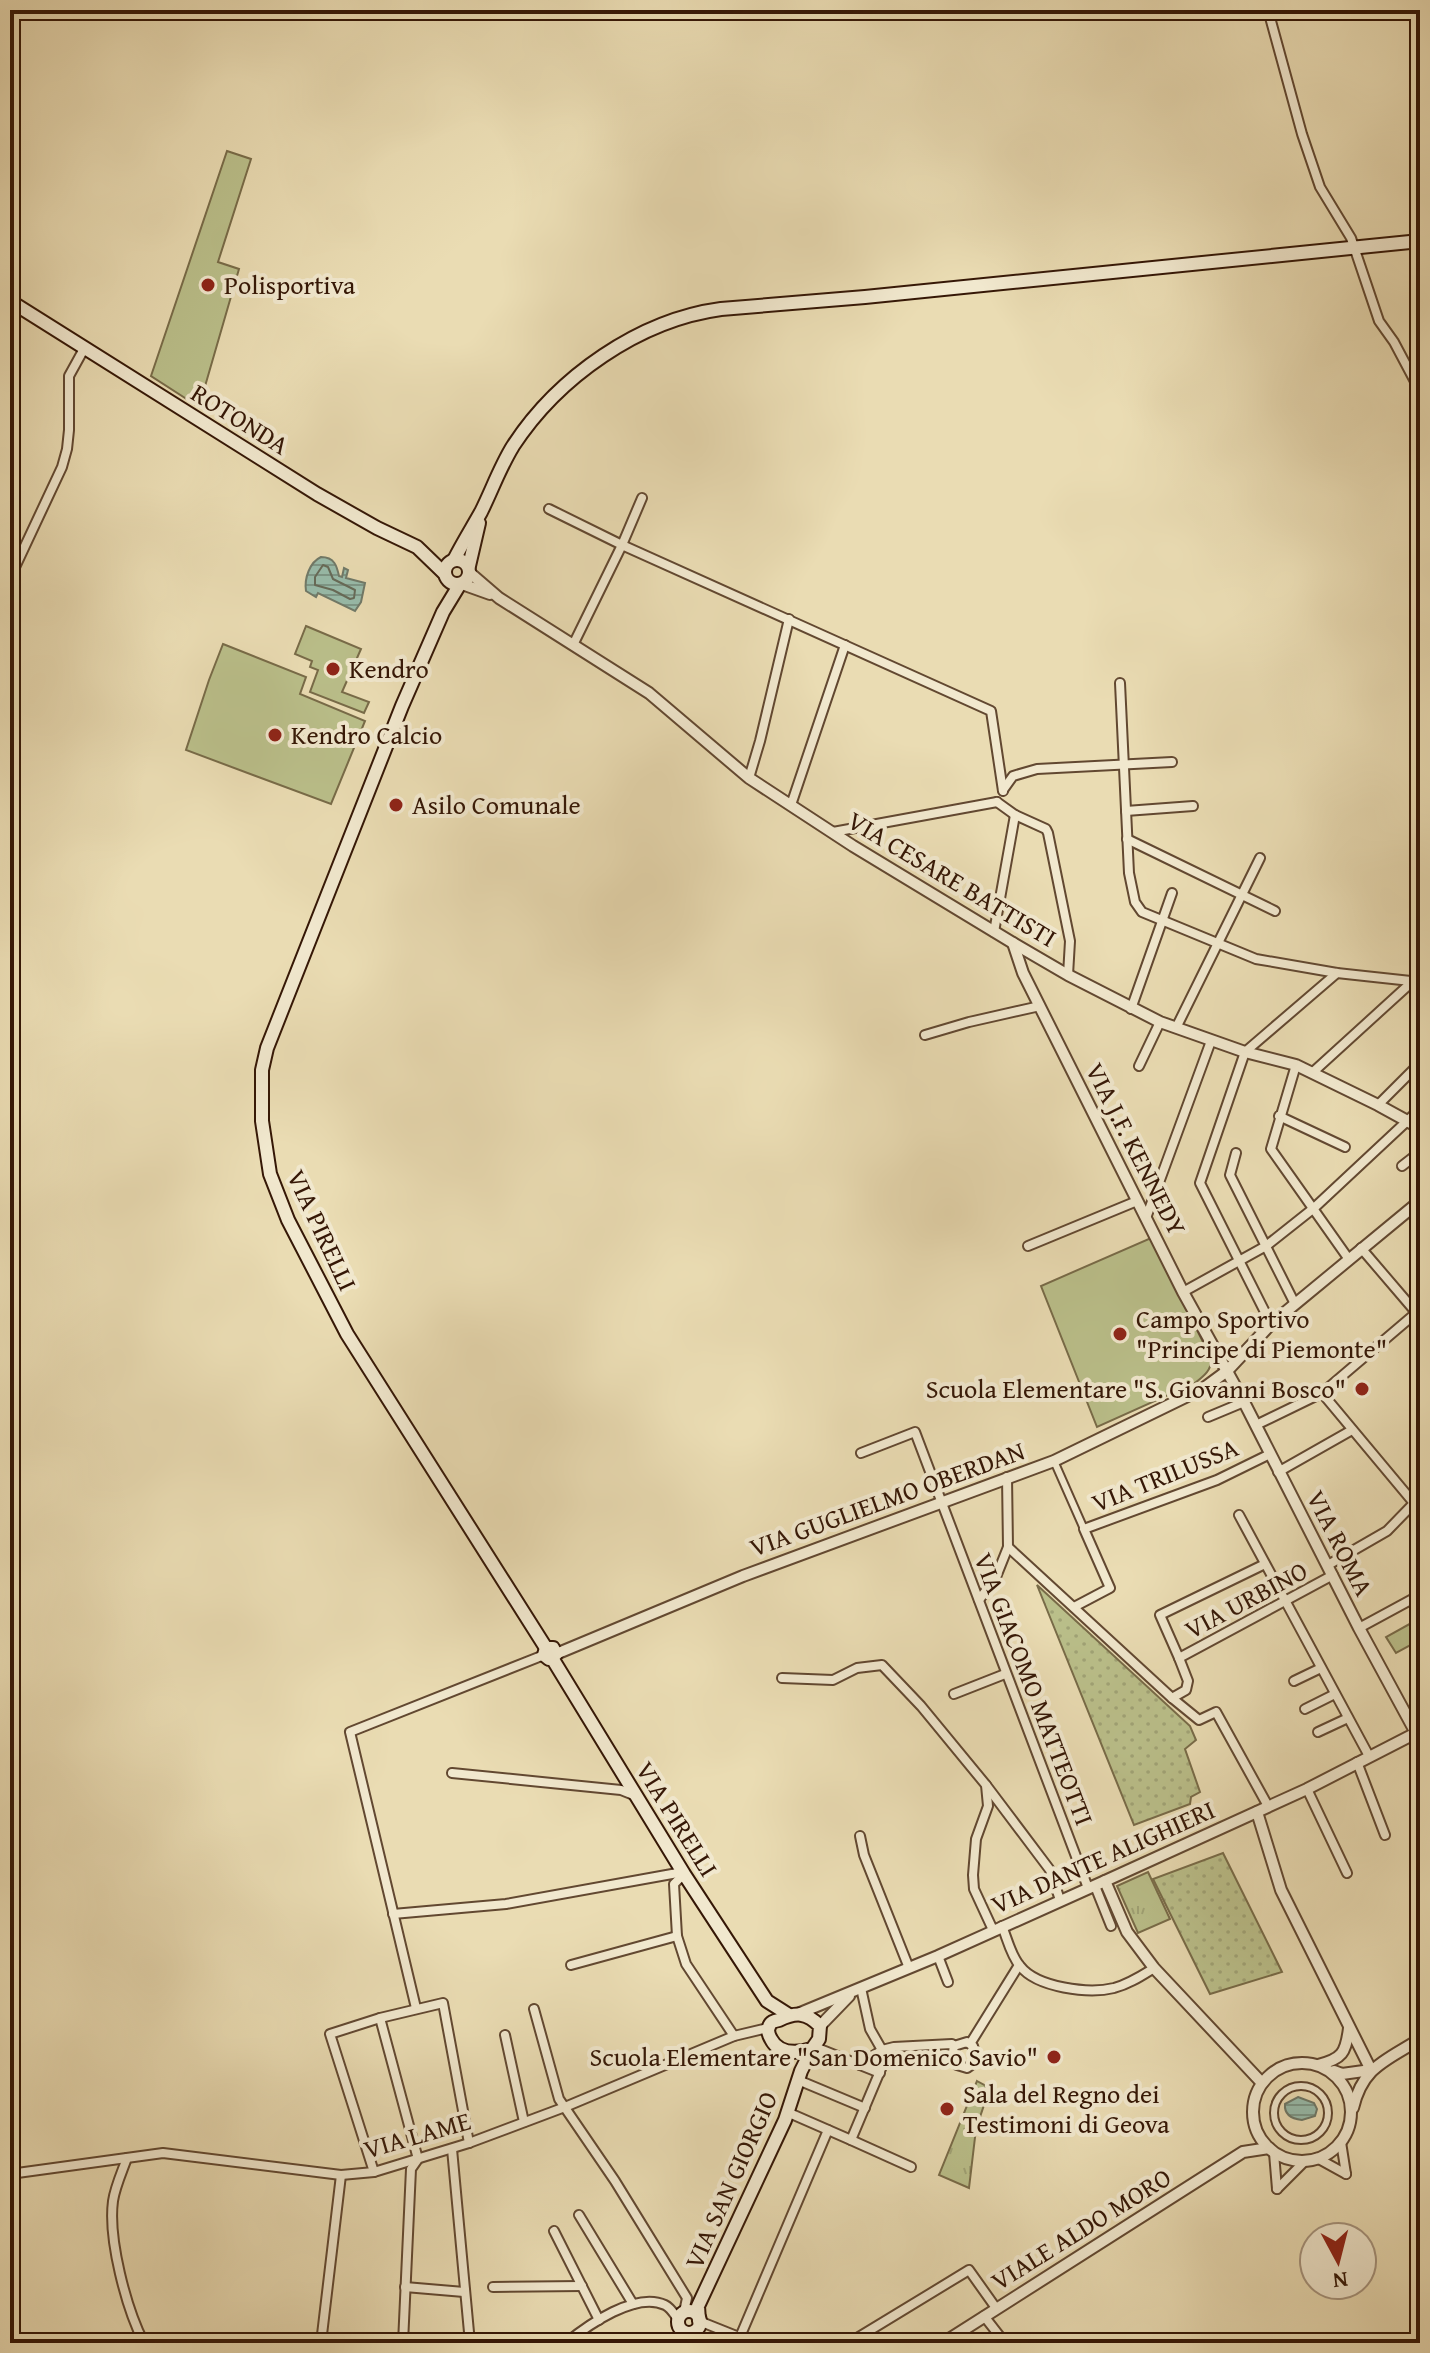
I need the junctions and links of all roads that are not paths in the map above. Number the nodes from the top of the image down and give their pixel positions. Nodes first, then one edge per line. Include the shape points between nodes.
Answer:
1 (1268, 10) edge
2 (1420, 241) edge
3 (1355, 248) junction
4 (10, 301) edge
5 (85, 347) junction
6 (1420, 391) edge
7 (642, 498) dead end
8 (549, 509) dead end
9 (481, 512) junction
10 (622, 545) junction
11 (417, 547) junction
12 (453, 560) junction
13 (445, 575) junction
14 (465, 577) junction
15 (10, 578) edge
16 (443, 612) junction
17 (789, 619) junction
18 (573, 645) junction
19 (845, 645) junction
20 (1120, 683) dead end
21 (1172, 762) dead end
22 (1123, 765) junction
23 (749, 778) junction
24 (1003, 791) junction
25 (997, 802) junction
26 (791, 805) junction
27 (1193, 806) dead end
28 (1126, 811) junction
29 (1015, 815) junction
30 (833, 832) junction
31 (1127, 839) junction
32 (1260, 858) dead end
33 (1172, 893) dead end
34 (1242, 894) junction
35 (1275, 911) dead end
36 (1161, 921) junction
37 (994, 932) junction
38 (1013, 943) junction
39 (1218, 945) junction
40 (1337, 973) junction
41 (1068, 975) junction
42 (1417, 982) edge
43 (1040, 1006) junction
44 (1131, 1009) junction
45 (1160, 1022) junction
46 (1176, 1028) junction
47 (925, 1035) dead end
48 (1211, 1041) junction
49 (1245, 1052) junction
50 (1420, 1063) edge
51 (1296, 1065) junction
52 (1139, 1066) dead end
53 (1312, 1073) junction
54 (1378, 1105) junction
55 (1420, 1109) edge
56 (1279, 1116) junction
57 (1406, 1121) junction
58 (1420, 1128) edge
59 (1345, 1147) dead end
60 (1420, 1152) edge
61 (1236, 1153) dead end
62 (1402, 1166) dead end
63 (1137, 1201) junction
64 (1420, 1201) edge
65 (1314, 1208) junction
66 (1146, 1218) junction
67 (1028, 1246) dead end
68 (1266, 1246) junction
69 (1361, 1248) junction
70 (1348, 1258) junction
71 (1239, 1260) junction
72 (1183, 1292) junction
73 (1295, 1304) junction
74 (1418, 1315) edge
75 (1271, 1324) junction
76 (1227, 1371) junction
77 (1322, 1393) junction
78 (1244, 1402) junction
79 (1208, 1417) dead end
80 (1256, 1425) junction
81 (1352, 1430) junction
82 (861, 1453) dead end
83 (1270, 1454) junction
84 (1054, 1461) junction
85 (1278, 1472) junction
86 (1007, 1477) junction
87 (1416, 1499) edge
88 (942, 1504) junction
89 (1239, 1515) dead end
90 (1084, 1529) junction
91 (1008, 1547) junction
92 (1265, 1564) junction
93 (1331, 1570) junction
94 (1418, 1596) edge
95 (979, 1600) junction
96 (1286, 1601) junction
97 (1074, 1607) junction
98 (1359, 1628) junction
99 (549, 1654) junction
100 (1179, 1658) junction
101 (1321, 1668) junction
102 (1005, 1674) junction
103 (782, 1678) dead end
104 (1294, 1681) dead end
105 (954, 1694) dead end
106 (1335, 1694) junction
107 (1172, 1698) junction
108 (1305, 1709) dead end
109 (1348, 1718) junction
110 (1318, 1732) dead end
111 (1418, 1732) edge
112 (1369, 1756) junction
113 (1357, 1762) junction
114 (452, 1773) dead end
115 (986, 1785) junction
116 (1307, 1789) junction
117 (636, 1796) junction
118 (1268, 1806) junction
119 (1257, 1812) junction
120 (1385, 1835) dead end
121 (860, 1836) dead end
122 (683, 1873) junction
123 (1347, 1873) dead end
124 (1096, 1885) junction
125 (1060, 1900) junction
126 (393, 1914) junction
127 (1111, 1926) dead end
128 (998, 1928) junction
129 (677, 1936) junction
130 (938, 1956) junction
131 (571, 1965) dead end
132 (1019, 1965) junction
133 (909, 1968) junction
134 (1154, 1968) junction
135 (948, 1982) dead end
136 (858, 1989) junction
137 (767, 2001) junction
138 (416, 2008) junction
139 (534, 2009) dead end
140 (795, 2014) junction
141 (380, 2018) junction
142 (769, 2025) junction
143 (820, 2026) junction
144 (1349, 2026) junction
145 (505, 2035) dead end
146 (734, 2036) junction
147 (1420, 2039) edge
148 (970, 2044) junction
149 (954, 2046) junction
150 (812, 2049) junction
151 (882, 2050) junction
152 (788, 2052) junction
153 (860, 2065) junction
154 (1323, 2067) junction
155 (1371, 2070) junction
156 (880, 2073) junction
157 (800, 2076) junction
158 (1262, 2083) junction
159 (1275, 2105) joint
160 (565, 2107) junction
161 (865, 2108) junction
162 (787, 2112) junction
163 (1352, 2114) junction
164 (524, 2122) junction
165 (1256, 2129) junction
166 (828, 2130) junction
167 (851, 2140) junction
168 (1341, 2142) junction
169 (469, 2143) junction
170 (452, 2149) junction
171 (1272, 2150) junction
172 (1243, 2152) junction
173 (127, 2158) junction
174 (1317, 2158) junction
175 (418, 2159) junction
176 (1305, 2161) junction
177 (911, 2167) dead end
178 (374, 2172) junction
179 (10, 2174) edge
180 (341, 2175) junction
181 (579, 2215) dead end
182 (554, 2231) dead end
183 (582, 2286) junction
184 (405, 2287) junction
185 (493, 2287) dead end
186 (464, 2292) junction
187 (633, 2304) junction
188 (996, 2308) junction
189 (984, 2316) junction
190 (599, 2320) junction
191 (688, 2323) edge
192 (740, 2337) junction
193 (144, 2343) edge
194 (321, 2343) edge
195 (403, 2343) edge
196 (470, 2343) edge
197 (566, 2343) edge
198 (754, 2343) edge
199 (849, 2343) edge
200 (943, 2343) edge
201 (1005, 2343) edge

1 - 3 street via 1320,187
2 - 3 main road
3 - 6 street via 1379,321
3 - 9 main road via 721,309 673,320 619,346 575,376 545,406 514,445
4 - 5 main road, ROTONDA
5 - 11 main road, ROTONDA via 317,494
5 - 15 street via 69,376 69,430 62,467
7 - 10 street
8 - 10 street
9 - 12 main road
9 - 14 main road, VIA PIRELLI
10 - 17 street
10 - 18 street
11 - 12 main road
11 - 13 main road, ROTONDA
12 - 13 main road
12 - 14 main road via 465,561
13 - 14 main road via 449,582
13 - 16 main road, VIA PIRELLI
14 - 16 main road, VIA PIRELLI
14 - 18 street, VIA CESARE BATTISTI
16 - 99 main road, VIA PIRELLI via 267,1048 262,1121 270,1174 288,1220 347,1334
17 - 19 street
17 - 23 street
18 - 23 street, VIA CESARE BATTISTI via 649,693
19 - 24 street via 991,711
19 - 26 street
20 - 22 street
21 - 22 street
22 - 24 street via 1037,769 1013,776
22 - 28 street
23 - 26 street, VIA CESARE BATTISTI
24 - 25 street
25 - 29 street
25 - 30 street
26 - 30 street, VIA CESARE BATTISTI
27 - 28 street
28 - 31 street
29 - 37 street
29 - 41 street via 1048,833 1070,941
30 - 37 street, VIA CESARE BATTISTI
31 - 34 street
31 - 36 street via 1135,902
32 - 34 street
33 - 36 street
34 - 35 street
34 - 39 street
36 - 39 street
36 - 44 street
37 - 38 street, VIA CESARE BATTISTI
38 - 41 street, VIA CESARE BATTISTI
38 - 43 street, VIA J.F. KENNEDY
39 - 40 street via 1256,959
39 - 46 street
40 - 42 street
40 - 49 street
41 - 44 street, VIA CESARE BATTISTI
42 - 53 street
43 - 47 street
43 - 63 street, VIA J.F. KENNEDY
44 - 45 street, VIA CESARE BATTISTI
45 - 46 street, VIA CESARE BATTISTI
45 - 52 street
46 - 48 street, VIA CESARE BATTISTI
48 - 49 street, VIA CESARE BATTISTI
48 - 66 street
49 - 51 street, VIA CESARE BATTISTI
49 - 71 street via 1200,1183
50 - 54 street
51 - 53 street, VIA CESARE BATTISTI
51 - 56 street
53 - 54 street, VIA CESARE BATTISTI
54 - 57 street, VIA CESARE BATTISTI
55 - 57 street
56 - 59 street
56 - 65 street via 1271,1149
57 - 58 street, VIA CESARE BATTISTI
57 - 65 street
60 - 62 street
61 - 68 street via 1230,1175
63 - 66 street, VIA J.F. KENNEDY
63 - 67 street
64 - 69 street, VIA GUGLIELMO OBERDAN
65 - 68 street
65 - 70 street
66 - 72 street, VIA J.F. KENNEDY
68 - 71 street
68 - 73 street
69 - 70 street, VIA GUGLIELMO OBERDAN
69 - 74 street
70 - 73 street, VIA GUGLIELMO OBERDAN
71 - 72 street
71 - 75 street
72 - 76 street, VIA J.F. KENNEDY
73 - 75 street, VIA GUGLIELMO OBERDAN
74 - 77 street
75 - 76 street, VIA GUGLIELMO OBERDAN
76 - 78 street, VIA ROMA
76 - 84 street, VIA GUGLIELMO OBERDAN via 1204,1388
77 - 80 street
77 - 81 street
78 - 79 street
78 - 80 street, VIA ROMA
80 - 83 street, VIA ROMA
81 - 85 street
81 - 87 street
82 - 88 street, VIA GIACOMO MATTEOTTI via 915,1432
83 - 85 street, VIA ROMA
83 - 90 street, VIA TRILUSSA via 1217,1480
84 - 86 street, VIA GUGLIELMO OBERDAN
84 - 90 street
85 - 93 street, VIA ROMA
86 - 88 street, VIA GUGLIELMO OBERDAN
86 - 91 street
87 - 93 street, VIA URBINO via 1387,1531
88 - 95 street, VIA GIACOMO MATTEOTTI
88 - 99 street, VIA GUGLIELMO OBERDAN
89 - 92 street
90 - 97 street, VIA TRILUSSA via 1110,1588
91 - 95 street
91 - 97 street
92 - 96 street
92 - 100 street via 1160,1615
93 - 96 street, VIA URBINO
93 - 98 street, VIA ROMA
94 - 98 street
95 - 102 street, VIA GIACOMO MATTEOTTI
96 - 100 street, VIA URBINO
96 - 101 street
97 - 107 street
98 - 111 street, VIA ROMA
99 - 117 main road, VIA PIRELLI
99 - 126 street, VIA GUGLIELMO OBERDAN via 350,1732
100 - 107 street, VIA URBINO via 1188,1681 1186,1690
101 - 104 street
101 - 106 street
102 - 105 street
102 - 124 street, VIA GIACOMO MATTEOTTI
103 - 115 street via 833,1680 857,1668 882,1665
106 - 108 street
106 - 109 street
107 - 118 street via 1199,1720 1216,1712
109 - 110 street
109 - 112 street
111 - 112 street, VIA DANTE ALIGHIERI
112 - 113 street, VIA DANTE ALIGHIERI
113 - 116 street, VIA DANTE ALIGHIERI
113 - 120 street
114 - 117 street via 621,1790
115 - 125 street via 1050,1870
115 - 128 street via 988,1806 976,1839 974,1889
116 - 118 street, VIA DANTE ALIGHIERI
116 - 123 street
117 - 122 main road, VIA PIRELLI
118 - 119 street, VIA DANTE ALIGHIERI
119 - 124 street, VIA DANTE ALIGHIERI
119 - 144 street via 1281,1890
121 - 133 street
122 - 126 street via 506,1904
122 - 129 street via 674,1884
122 - 137 main road, VIA PIRELLI
124 - 125 street, VIA DANTE ALIGHIERI
124 - 127 street, VIA GIACOMO MATTEOTTI
124 - 134 street
125 - 128 street, VIA DANTE ALIGHIERI
126 - 138 street
128 - 130 street, VIA DANTE ALIGHIERI
128 - 132 street
129 - 131 street
129 - 146 street via 686,1964
130 - 133 street, VIA DANTE ALIGHIERI
130 - 135 street
132 - 134 street via 1052,1984 1092,1990 1114,1988
132 - 148 street
133 - 136 street, VIA DANTE ALIGHIERI
134 - 158 street
136 - 140 street, VIA DANTE ALIGHIERI
136 - 143 street
136 - 151 street
137 - 140 main road, VIA PIRELLI
137 - 142 main road, VIA PIRELLI
138 - 141 street
138 - 169 street via 443,2003
139 - 160 street
140 - 142 main road
140 - 143 main road via 809,2016
141 - 175 street
141 - 178 street via 330,2034
142 - 146 street, VIA LAME
142 - 152 main road via 774,2044
143 - 150 main road
144 - 154 street via 1345,2049
144 - 155 street
145 - 164 street
146 - 160 street, VIA LAME
147 - 155 street
148 - 149 street
148 - 149 street via 975,2060 967,2068 954,2062
149 - 151 street
150 - 152 main road
150 - 153 street
150 - 157 main road, VIA SAN GIORGIO
151 - 153 street
151 - 156 street via 886,2057
152 - 157 main road, VIA SAN GIORGIO
153 - 156 street
154 - 155 street via 1342,2074
154 - 158 street via 1287,2065
154 - 163 street via 1346,2088
155 - 163 street via 1358,2090
156 - 161 street
157 - 161 street
157 - 162 main road, VIA SAN GIORGIO
158 - 165 street via 1255,2096
159 - 159 street via 1288,2089 1309,2087 1325,2100 1327,2120 1314,2136 1293,2139 1277,2126
160 - 164 street, VIA LAME
160 - 191 street via 687,2298
161 - 167 street
162 - 166 street
162 - 191 main road, VIA SAN GIORGIO
163 - 168 street
164 - 169 street, VIA LAME
165 - 171 street
165 - 172 street, VIALE ALDO MORO
166 - 167 street
166 - 192 street
167 - 177 street
168 - 174 street
168 - 174 street via 1346,2174
169 - 170 street, VIA LAME
170 - 175 street, VIA LAME
170 - 186 street
171 - 172 street, VIALE ALDO MORO
171 - 176 street
171 - 176 street via 1277,2189
172 - 188 street, VIALE ALDO MORO
173 - 179 street, VIA LAME
173 - 180 street, VIA LAME via 163,2153
173 - 193 street via 113,2200 114,2244
174 - 176 street
175 - 178 street, VIA LAME
175 - 184 street via 411,2169
178 - 180 street, VIA LAME
180 - 194 street
181 - 187 street
182 - 183 street
183 - 185 street
183 - 190 street
184 - 186 street
184 - 195 street
186 - 196 street
187 - 190 street
187 - 191 street via 662,2303
188 - 189 street, VIALE ALDO MORO
188 - 199 street via 969,2270
189 - 200 street, VIALE ALDO MORO
189 - 201 street
190 - 197 street
191 - 192 street
192 - 198 street

